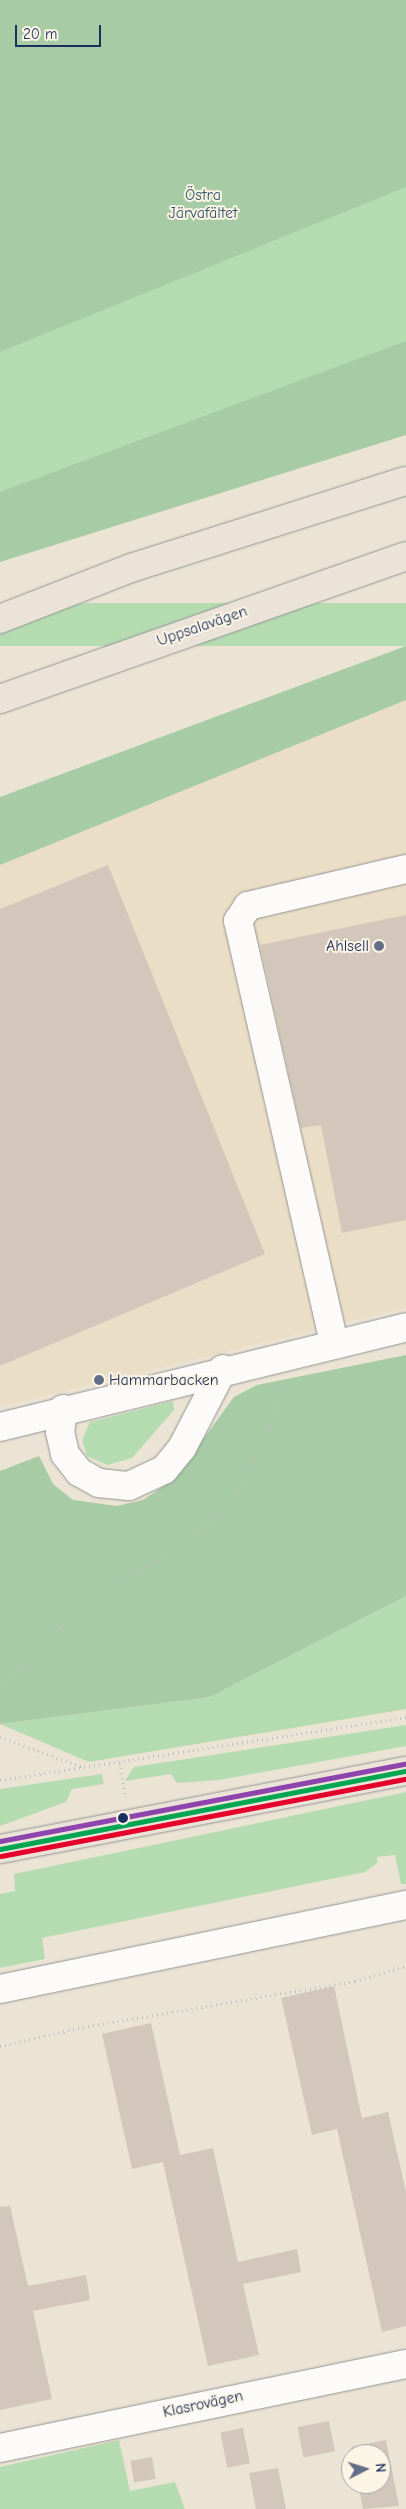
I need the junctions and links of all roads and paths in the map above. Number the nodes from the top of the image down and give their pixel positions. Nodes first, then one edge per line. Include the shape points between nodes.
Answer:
1 (406, 481) edge
2 (406, 556) edge
3 (0, 619) edge
4 (0, 698) edge
5 (406, 870) edge
6 (406, 1327) edge
7 (334, 1343) junction
8 (288, 1354) junction
9 (223, 1369) junction
10 (63, 1409) junction
11 (0, 1427) edge
12 (0, 1689) edge
13 (406, 1717) edge
14 (0, 1737) edge
15 (120, 1763) junction
16 (86, 1768) junction
17 (406, 1771) edge
18 (0, 1780) edge
19 (125, 1794) dead end
20 (0, 1849) edge
21 (406, 1905) edge
22 (406, 1966) edge
23 (0, 1989) edge
24 (0, 2046) edge
25 (406, 2364) edge
26 (0, 2448) edge

1 - 3 main road via 131,568
2 - 4 main road, Uppsalavägen
5 - 7 street via 248,906 238,922
6 - 7 street
7 - 8 street
8 - 9 street
8 - 12 path via 268,1430 236,1493 192,1539 116,1584 63,1624
9 - 10 street
9 - 10 street via 182,1448 164,1470 129,1486 99,1483 79,1472 65,1454 60,1432
10 - 11 street
13 - 15 path
14 - 16 path
15 - 16 path
15 - 19 path
16 - 18 path
17 - 20 main road
21 - 23 street
22 - 24 path via 355,1981 83,2027
25 - 26 street, Klasrovägen

